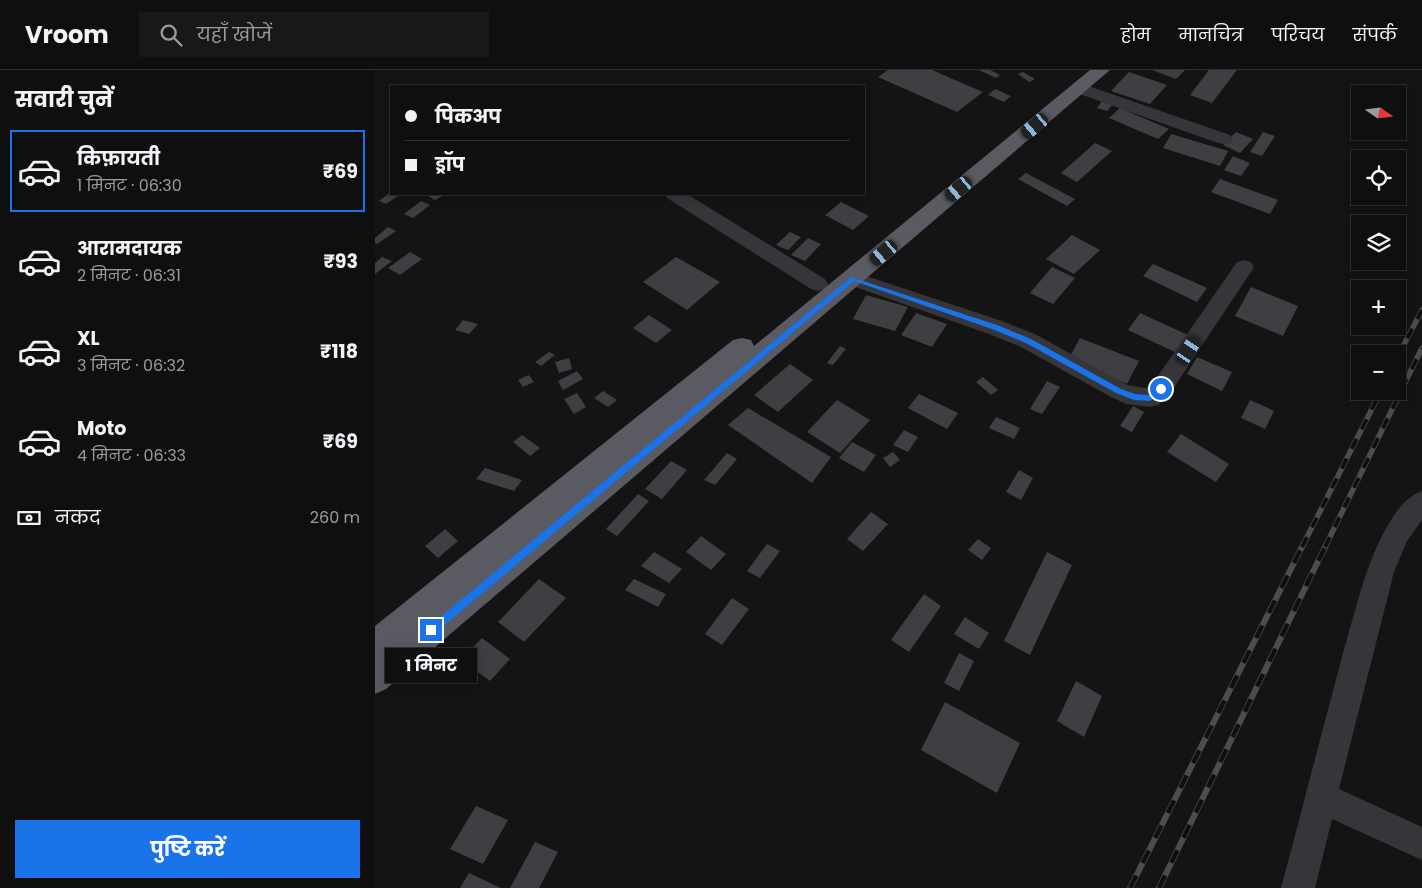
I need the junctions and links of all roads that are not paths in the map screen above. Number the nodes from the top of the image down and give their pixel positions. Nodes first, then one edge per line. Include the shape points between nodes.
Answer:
1 (1101, 70) edge
2 (1078, 79) edge
3 (1224, 139) dead end
4 (676, 195) edge
5 (1244, 267) dead end
6 (853, 279) junction
7 (819, 284) junction
8 (1422, 502) edge
9 (375, 646) edge
10 (375, 678) edge
11 (1321, 797) junction
12 (1422, 844) edge
13 (1298, 888) edge

1 - 2 highway
2 - 3 street
2 - 6 highway
2 - 7 highway
4 - 7 street
5 - 6 street via 1161,389 1150,398 1134,397 1119,391 1029,341
6 - 10 highway
7 - 9 highway
8 - 11 street via 1397,534 1382,568
11 - 12 street
11 - 13 street

